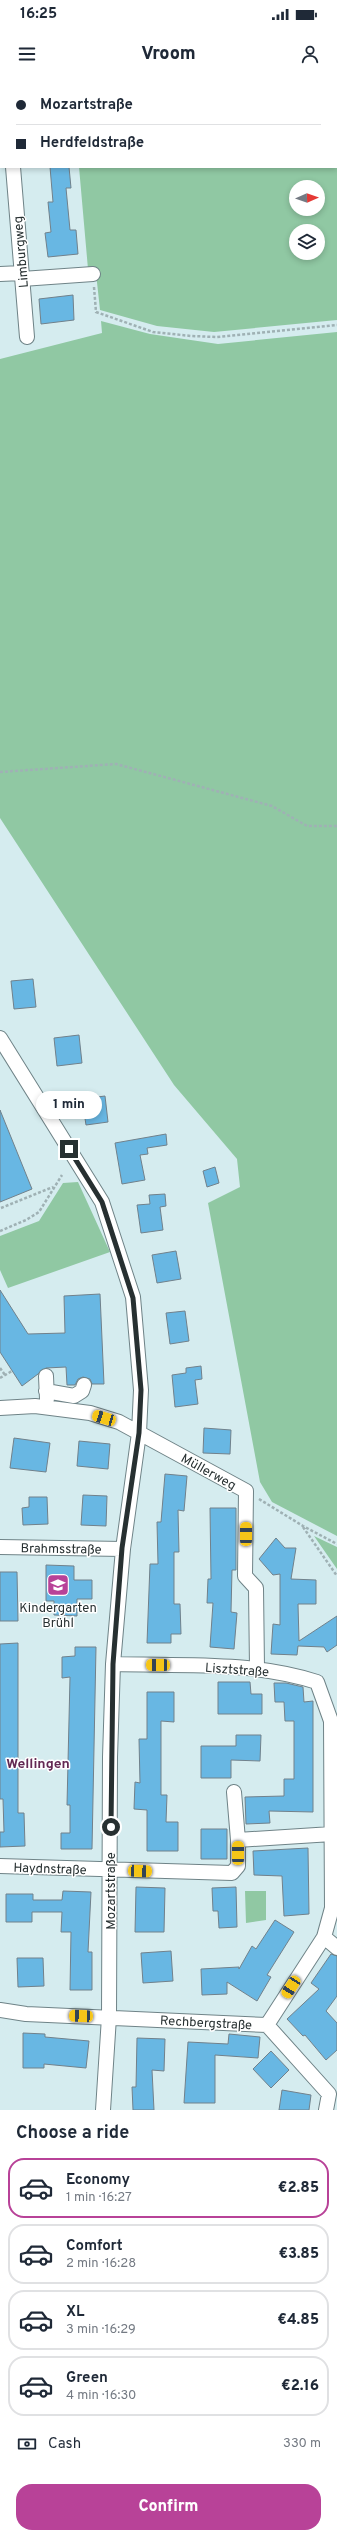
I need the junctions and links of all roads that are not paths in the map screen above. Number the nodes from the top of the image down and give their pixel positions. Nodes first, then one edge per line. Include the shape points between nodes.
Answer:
1 (13, 168) edge
2 (0, 274) edge
3 (93, 274) road end
4 (22, 276) junction
5 (27, 337) dead end
6 (0, 1038) edge
7 (46, 1376) dead end
8 (84, 1385) dead end
9 (46, 1391) junction
10 (0, 1408) edge
11 (47, 1408) junction
12 (139, 1433) junction
13 (0, 1547) edge
14 (122, 1548) junction
15 (113, 1664) junction
16 (257, 1668) junction
17 (334, 1721) edge
18 (234, 1792) dead end
19 (334, 1838) edge
20 (238, 1840) junction
21 (0, 1866) edge
22 (111, 1870) junction
23 (334, 1908) edge
24 (324, 1937) junction
25 (337, 1948) edge
26 (0, 2010) edge
27 (109, 2017) junction
28 (267, 2025) junction
29 (103, 2110) edge
30 (326, 2110) edge

1 - 4 street, Limburgweg
2 - 4 street
3 - 4 street
4 - 5 street, Limburgweg
6 - 12 street, Mozartstraße via 102,1202 133,1298 141,1390
7 - 9 street
8 - 9 street via 82,1391 74,1396
9 - 11 street
10 - 11 street, Müllerweg
11 - 12 street, Müllerweg via 90,1413 119,1422
12 - 14 street, Mozartstraße
12 - 16 street, Müllerweg via 246,1491 246,1576 256,1588
13 - 14 street, Brahmsstraße
14 - 15 street, Mozartstraße
15 - 16 street, Lisztstraße
15 - 22 street, Mozartstraße via 110,1757
16 - 17 street, Lisztstraße via 293,1674 317,1682
17 - 19 street, Lisztstraße
18 - 20 street, Haydnstraße
19 - 20 street
19 - 23 street, Lisztstraße
20 - 22 street, Haydnstraße via 238,1866 232,1873
21 - 22 street, Haydnstraße
22 - 27 street, Mozartstraße
23 - 24 street, Lisztstraße
24 - 25 street
24 - 28 street, Lisztstraße
26 - 27 street, Rechbergstraße via 26,2014
27 - 28 street, Rechbergstraße
27 - 29 street, Mozartstraße
28 - 30 street, Rechbergstraße via 329,2094

